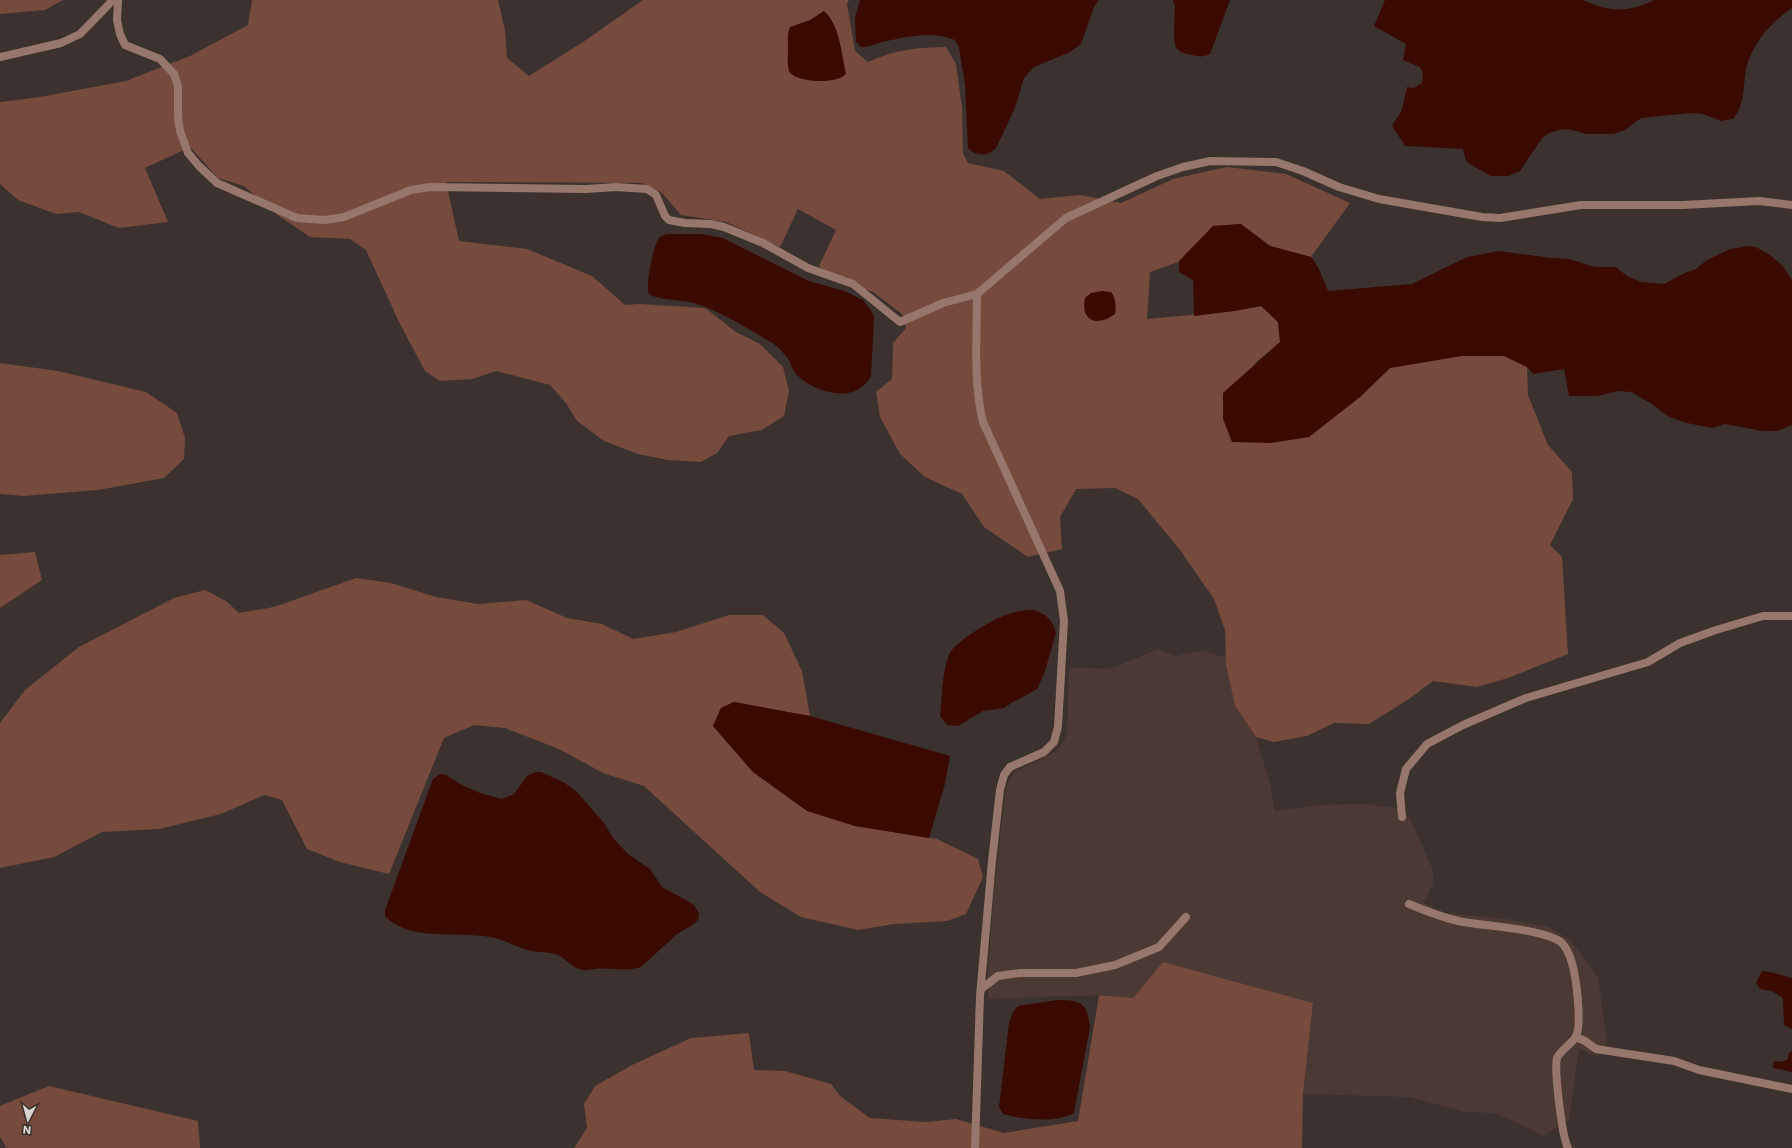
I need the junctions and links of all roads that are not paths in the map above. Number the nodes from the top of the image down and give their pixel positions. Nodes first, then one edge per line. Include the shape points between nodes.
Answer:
1 (113, 0) edge
2 (118, 0) edge
3 (0, 57) edge
4 (1792, 205) edge
5 (977, 294) junction
6 (1792, 616) edge
7 (1402, 817) dead end
8 (1409, 904) dead end
9 (1186, 917) dead end
10 (981, 989) junction
11 (1576, 1037) junction
12 (1792, 1089) edge
13 (975, 1148) edge
14 (1568, 1148) edge

1 - 3 street via 80,34 61,43
2 - 5 street via 117,20 126,45 160,59 177,80 180,131 188,153 217,183 297,218 325,220 344,217 411,190 430,186 642,189 652,191 656,195 669,220 724,227 763,243 808,268 853,284 900,322 943,303
4 - 5 street via 1759,201 1581,206 1500,218 1482,217 1379,199 1338,187 1276,162 1210,161 1157,176 1066,218
5 - 10 street via 977,370 983,422 1060,591 1064,620 1058,727 1054,742 1044,752 1010,768 1004,775 1000,790
6 - 7 street via 1763,616 1716,630 1680,643 1648,662 1526,698 1463,725 1427,744 1406,769 1400,793
8 - 11 street via 1434,915 1545,936 1560,942 1566,948 1572,964 1578,993
9 - 10 street via 1159,947 1115,965 1076,973 1020,973 998,976
10 - 13 street
11 - 12 street via 1585,1040 1596,1049 1674,1061 1700,1070
11 - 14 street via 1558,1058 1557,1069 1562,1126

